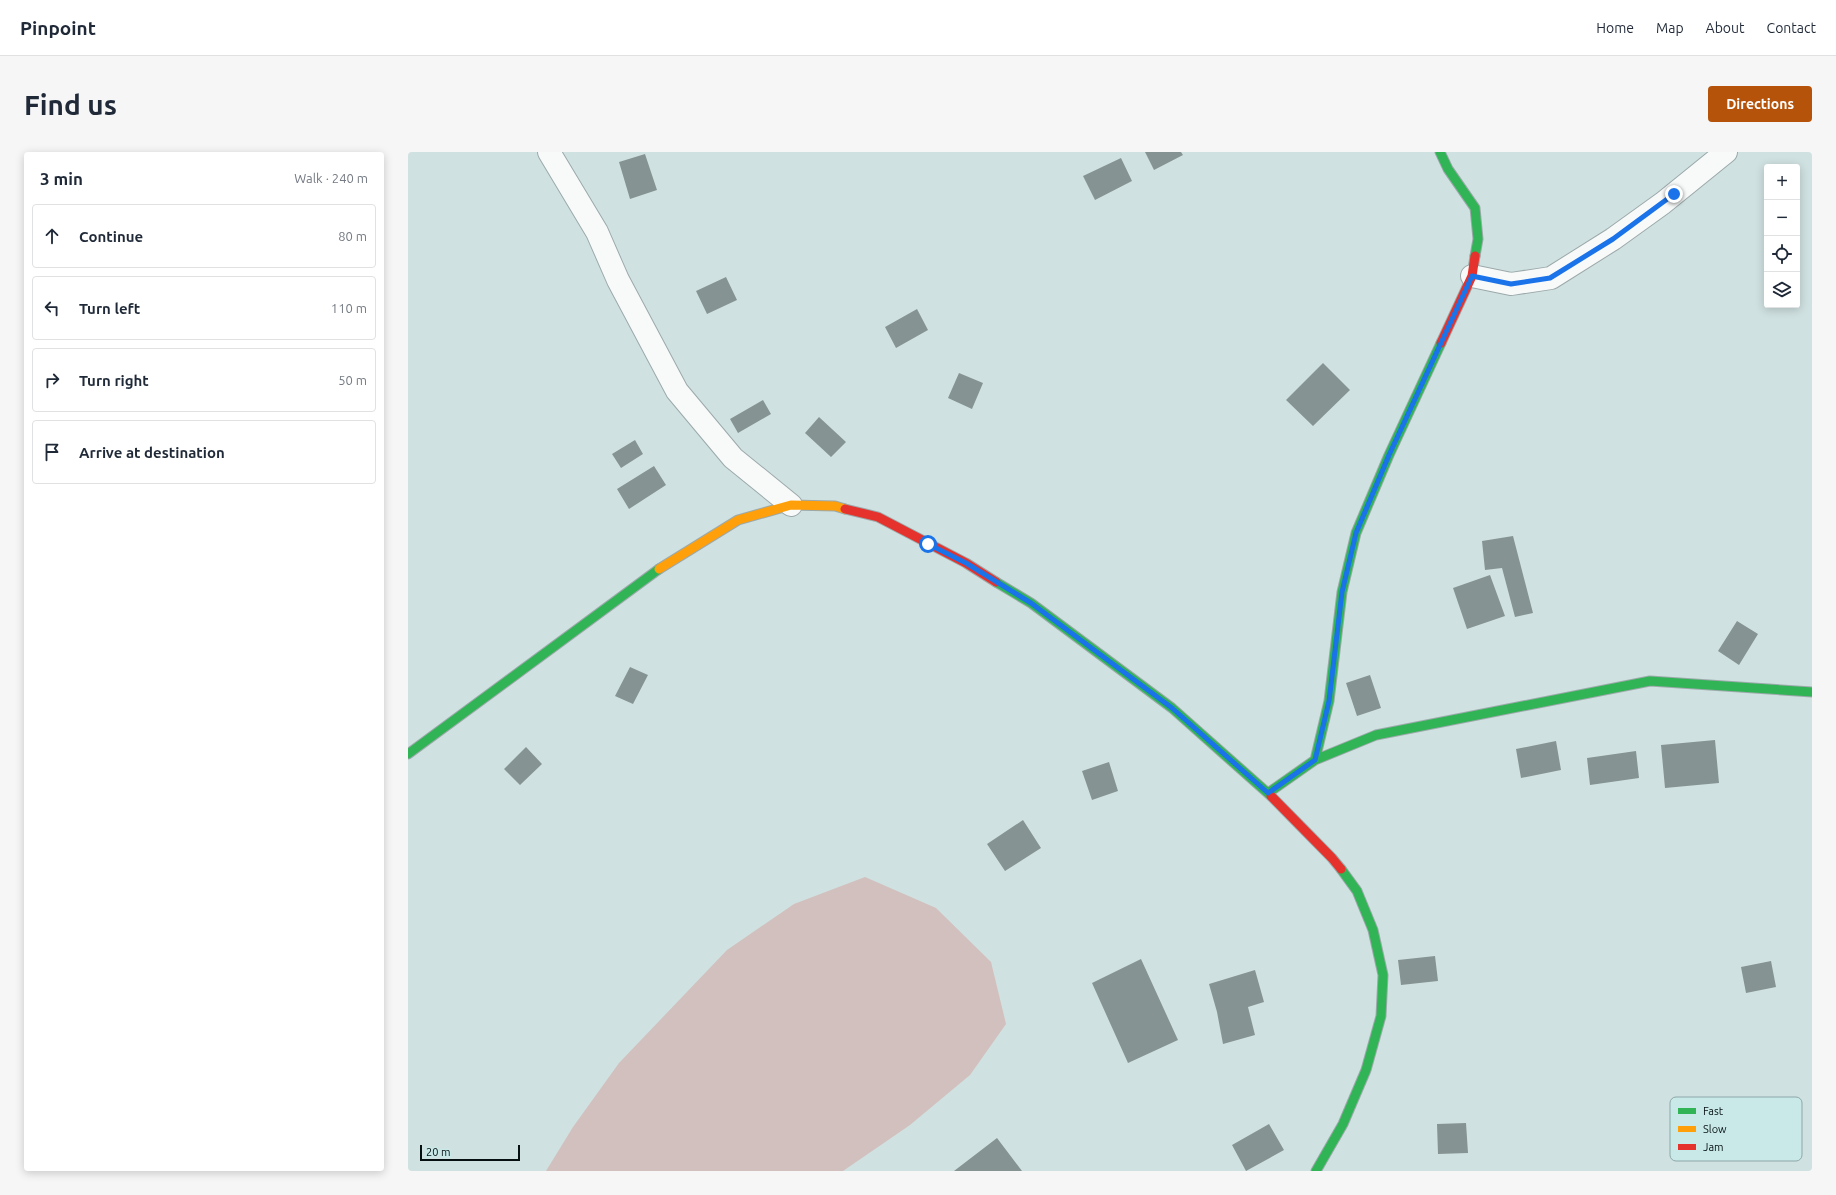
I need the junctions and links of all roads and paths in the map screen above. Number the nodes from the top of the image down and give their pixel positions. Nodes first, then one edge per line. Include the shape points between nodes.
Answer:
1 (549, 152) edge
2 (1440, 152) edge
3 (1726, 152) edge
4 (1472, 276) junction
5 (791, 505) junction
6 (1812, 692) edge
7 (408, 754) edge
8 (1315, 760) junction
9 (1268, 793) junction
10 (1316, 1171) edge

1 - 5 street via 597,232 618,280 677,391 734,458
2 - 4 main road via 1475,208 1478,239
3 - 4 street via 1620,235 1550,278 1511,284
4 - 8 main road via 1389,455 1356,533 1342,592 1329,701
5 - 7 main road via 738,520 679,555
5 - 9 main road via 835,506 878,517 973,567 1031,603 1172,708
6 - 8 main road via 1650,681 1376,735
8 - 9 main road
9 - 10 main road via 1332,858 1357,891 1373,930 1383,975 1381,1016 1366,1070 1343,1124

